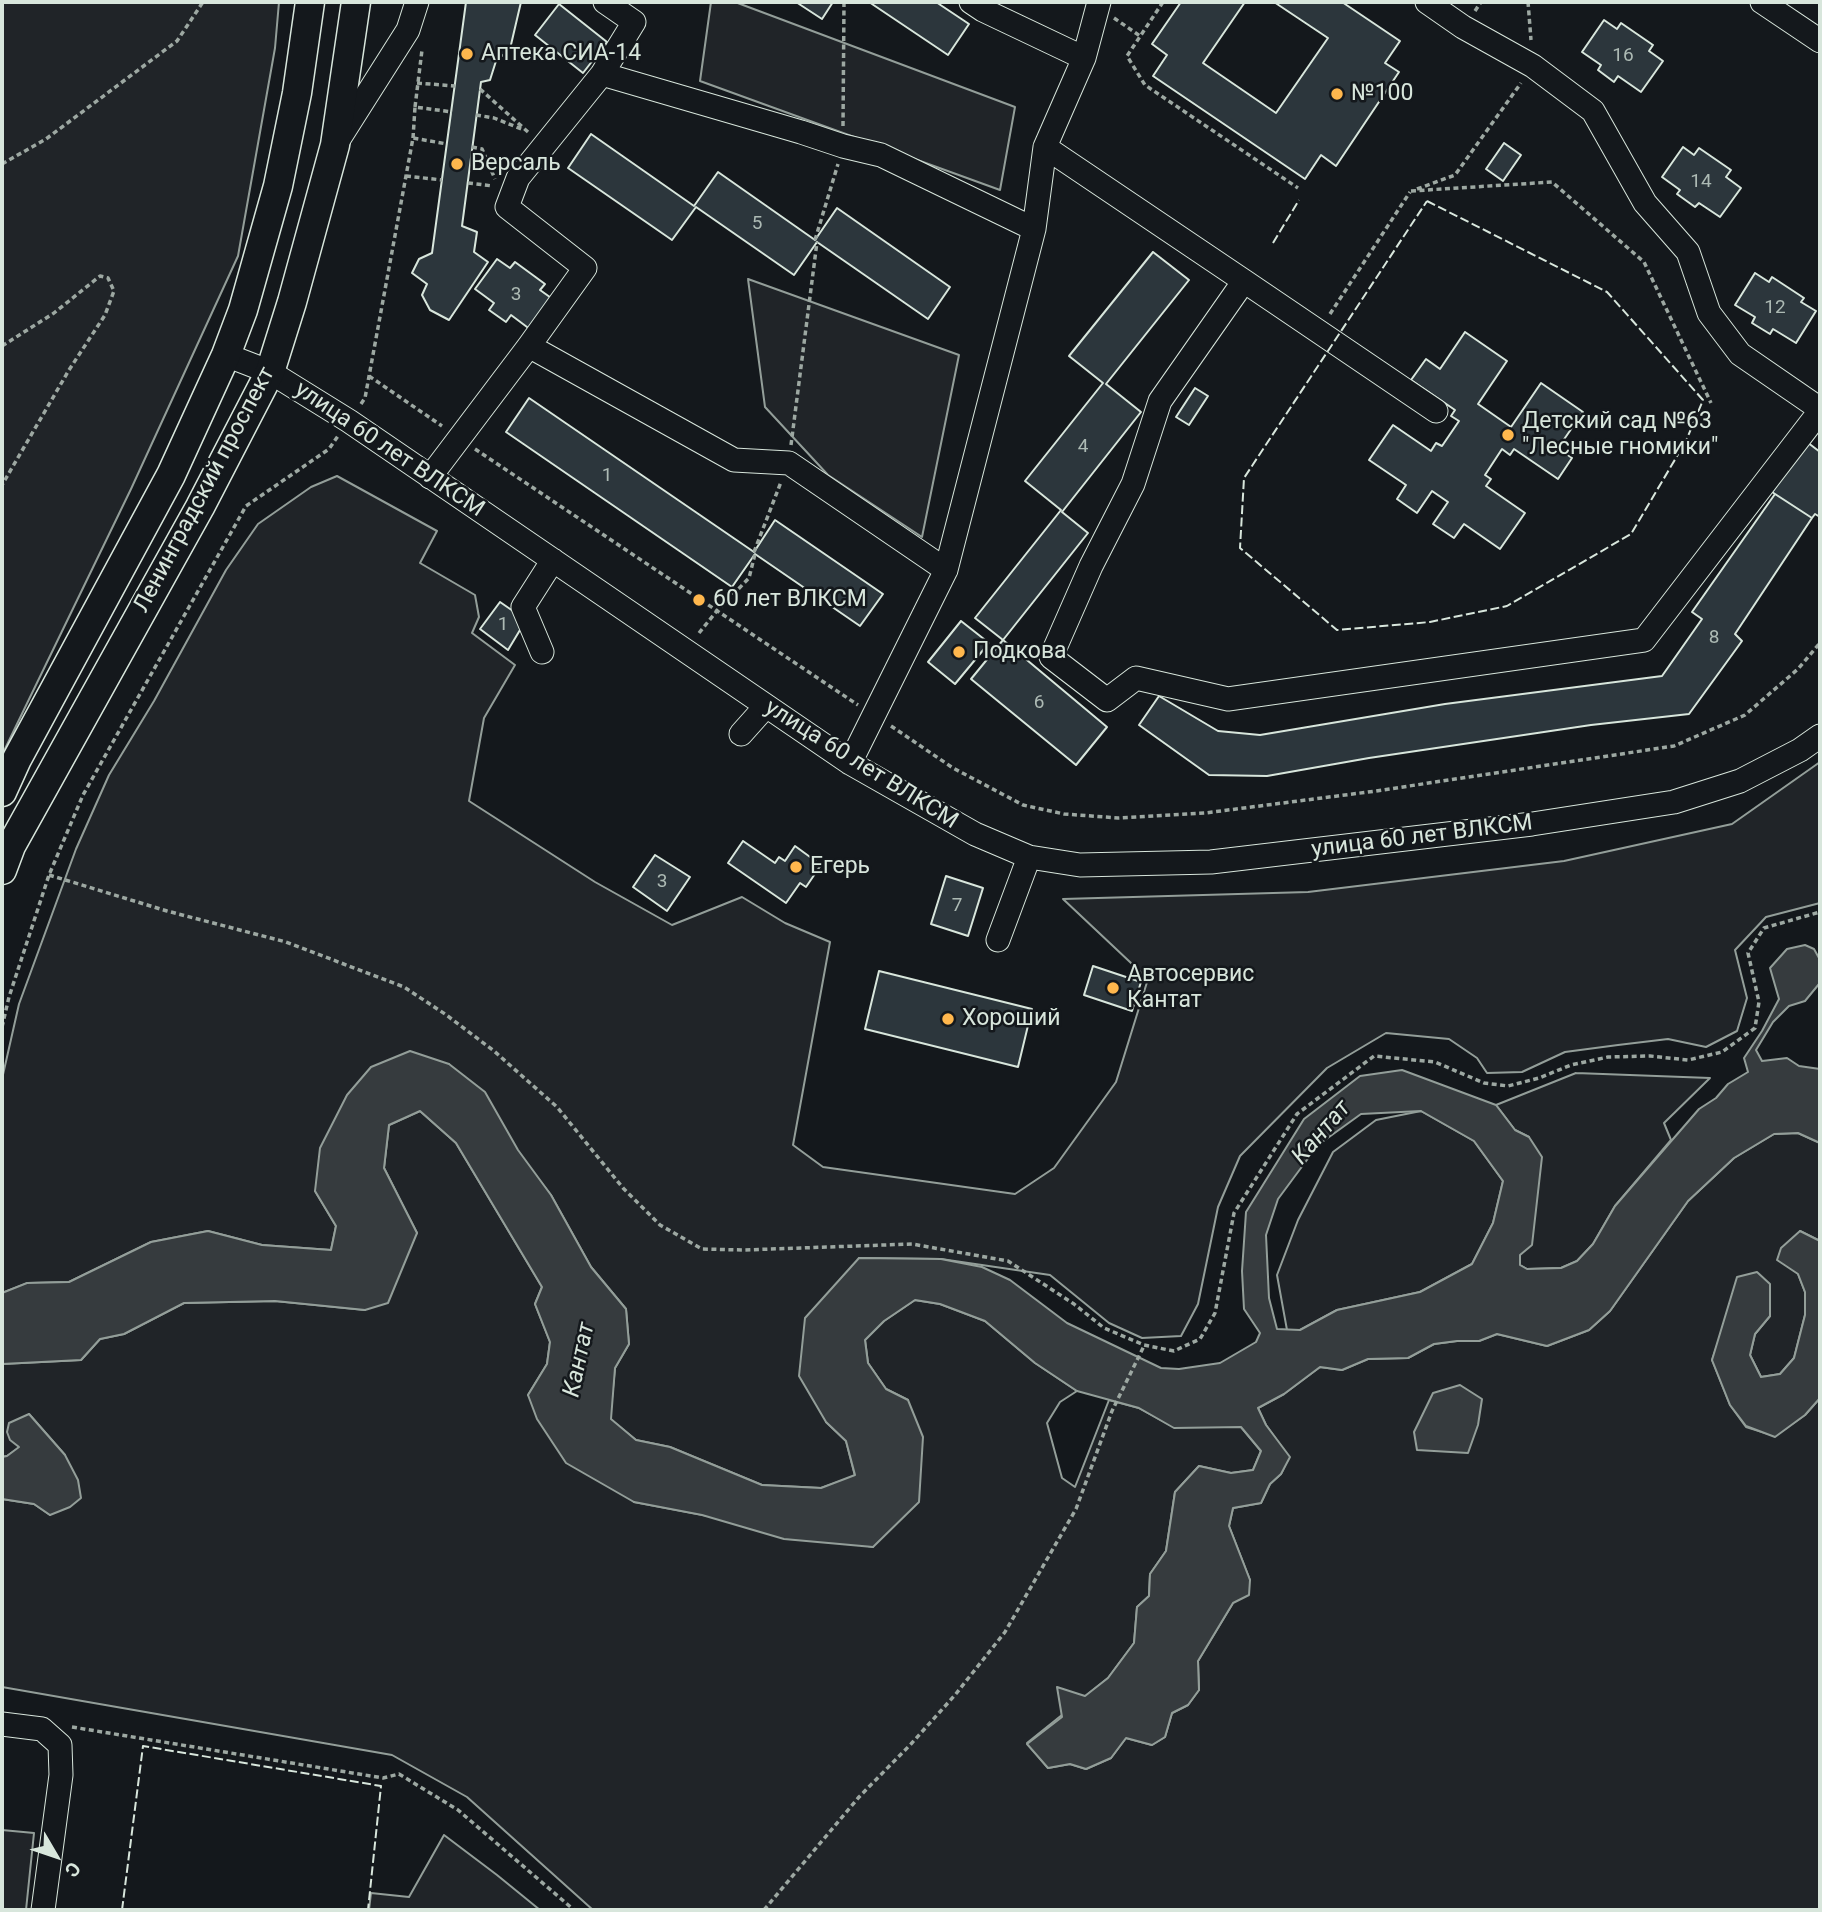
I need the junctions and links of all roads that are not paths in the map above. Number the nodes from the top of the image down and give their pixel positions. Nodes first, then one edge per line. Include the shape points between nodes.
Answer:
1 (310, 2) edge
2 (356, 2) edge
3 (417, 2) edge
4 (605, 2) edge
5 (971, 2) edge
6 (1099, 2) edge
7 (1427, 2) edge
8 (1762, 2) edge
9 (1820, 41) edge
10 (1084, 58) junction
11 (602, 74) junction
12 (335, 145) junction
13 (1045, 147) junction
14 (1034, 229) junction
15 (1244, 281) junction
16 (529, 346) junction
17 (226, 355) junction
18 (270, 372) junction
19 (1820, 410) edge
20 (1436, 411) dead end
21 (430, 477) junction
22 (553, 561) junction
23 (946, 570) junction
24 (542, 652) dead end
25 (766, 706) junction
26 (741, 734) dead end
27 (1820, 736) edge
28 (850, 763) junction
29 (2, 792) edge
30 (1029, 857) junction
31 (2, 870) edge
32 (998, 940) dead end
33 (2, 1724) edge
34 (43, 1910) edge

1 - 17 main road, Ленинградский проспект via 278,186
2 - 12 main road, Ленинградский проспект
3 - 12 street via 408,30
4 - 11 street via 634,22
5 - 10 street
6 - 10 street
7 - 19 street via 1533,66 1592,111 1645,203 1688,252 1709,313 1740,354
8 - 9 street
10 - 13 street
11 - 14 street via 881,155
11 - 16 street via 518,178 507,207 585,268
12 - 18 main road, Ленинградский проспект
13 - 14 street
13 - 15 street
14 - 23 street
15 - 19 street via 1160,401 1133,484 1051,657 1107,699 1136,678 1228,699 1644,640
15 - 20 street
16 - 21 street
16 - 23 street via 734,460 789,463
17 - 18 street, улица 60 лет ВЛКСМ
17 - 29 main road, Ленинградский проспект via 172,475
18 - 21 street, улица 60 лет ВЛКСМ
18 - 31 main road, Ленинградский проспект
21 - 22 street, улица 60 лет ВЛКСМ
22 - 24 street via 523,607
22 - 25 street, улица 60 лет ВЛКСМ
23 - 28 street
25 - 26 street
25 - 28 street, улица 60 лет ВЛКСМ
27 - 30 street, улица 60 лет ВЛКСМ via 1740,781 1674,802 1532,824 1211,862 1080,865
28 - 30 street, улица 60 лет ВЛКСМ via 975,835
30 - 32 street
33 - 34 street via 42,1729 60,1745 61,1775

